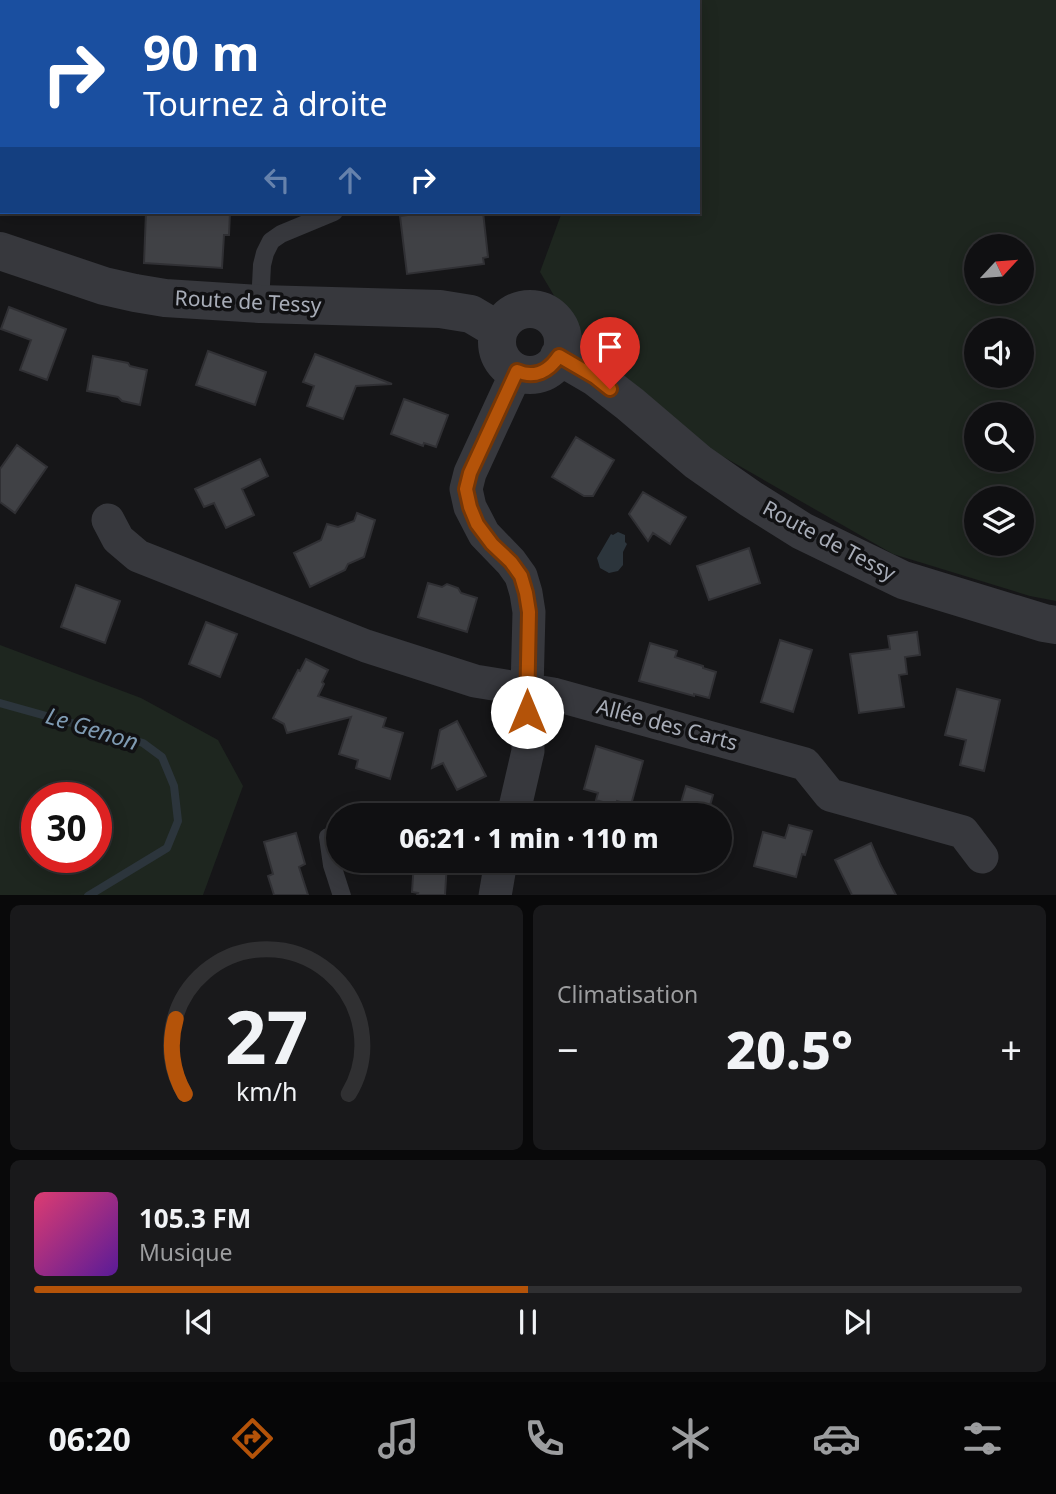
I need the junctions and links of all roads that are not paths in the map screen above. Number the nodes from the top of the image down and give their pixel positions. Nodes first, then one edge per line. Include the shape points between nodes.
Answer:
1 (329, 214) edge
2 (0, 251) edge
3 (260, 304) junction
4 (498, 330) junction
5 (559, 356) junction
6 (517, 371) junction
7 (107, 520) dead end
8 (1056, 625) edge
9 (527, 690) junction
10 (516, 803) edge
11 (982, 857) dead end
12 (335, 873) edge
13 (499, 873) edge
14 (342, 895) edge
15 (495, 895) edge

1 - 3 lane via 271,241 262,265
2 - 3 street, Route de Tessy via 135,293
3 - 4 street, Route de Tessy via 440,309 471,314
4 - 5 street via 513,313 524,309 547,314 561,332
4 - 6 street via 499,352
5 - 6 street via 543,372
5 - 8 street, Route de Tessy via 595,377 708,469 802,531 903,580
6 - 9 street via 466,489 477,524 521,576 529,612
7 - 9 street, Allée des Carts via 123,545 138,556 366,646 475,681
9 - 10 street via 528,751
9 - 11 street, Allée des Carts via 805,764 830,795 962,832
12 - 14 lane
13 - 15 street

